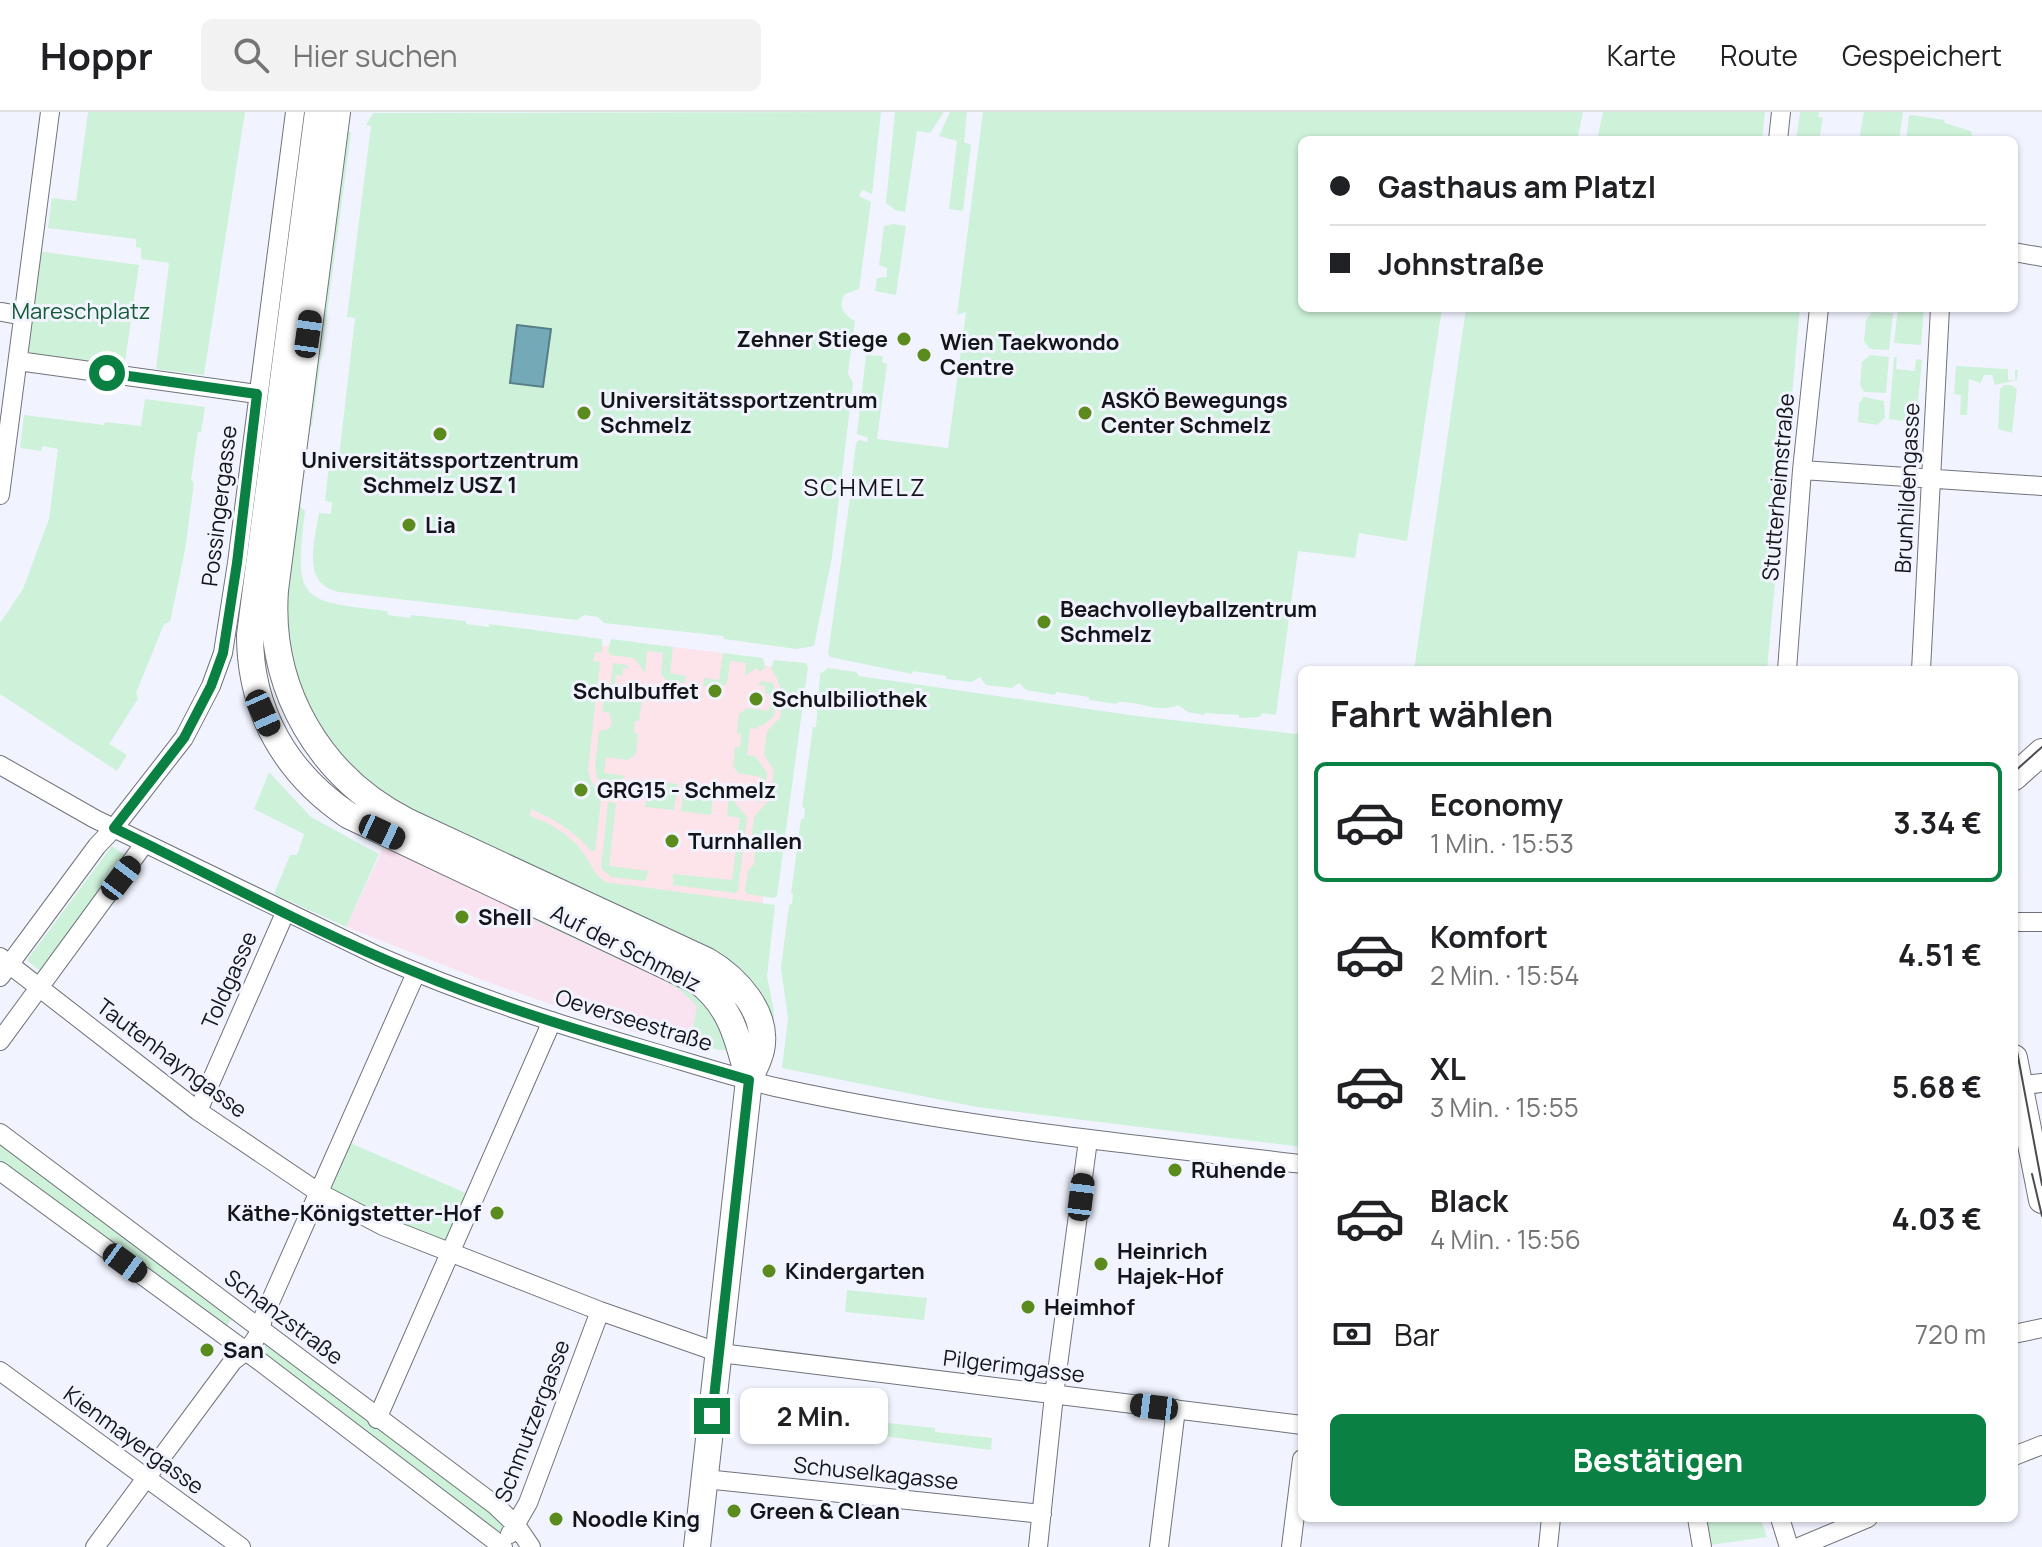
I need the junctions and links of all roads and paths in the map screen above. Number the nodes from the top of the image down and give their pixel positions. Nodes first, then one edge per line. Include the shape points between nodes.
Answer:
1 (50, 112) edge
2 (295, 112) edge
3 (318, 112) edge
4 (337, 112) edge
5 (1781, 112) edge
6 (1778, 136) edge
7 (2018, 253) edge
8 (2042, 257) edge
9 (2, 312) dead end
10 (1819, 312) edge
11 (1940, 312) edge
12 (24, 316) junction
13 (18, 361) junction
14 (257, 394) junction
15 (1802, 470) junction
16 (1933, 478) junction
17 (2042, 486) edge
18 (0, 495) edge
19 (1787, 666) edge
20 (1921, 666) edge
21 (2042, 752) edge
22 (0, 765) edge
23 (2018, 773) edge
24 (114, 828) junction
25 (145, 843) junction
26 (285, 913) junction
27 (2018, 922) edge
28 (2042, 922) edge
29 (3, 966) edge
30 (416, 973) junction
31 (39, 987) junction
32 (552, 1021) junction
33 (0, 1041) edge
34 (749, 1080) junction
35 (2025, 1085) edge
36 (198, 1111) junction
37 (0, 1133) edge
38 (1088, 1140) junction
39 (1298, 1164) edge
40 (0, 1171) edge
41 (318, 1192) junction
42 (2042, 1200) edge
43 (450, 1255) junction
44 (600, 1311) junction
45 (259, 1324) junction
46 (2042, 1328) edge
47 (2018, 1333) edge
48 (239, 1353) junction
49 (720, 1353) junction
50 (0, 1371) edge
51 (1054, 1395) junction
52 (1176, 1409) junction
53 (377, 1419) junction
54 (1298, 1424) edge
55 (2042, 1445) edge
56 (2018, 1454) edge
57 (145, 1479) junction
58 (705, 1479) junction
59 (1298, 1491) edge
60 (1042, 1514) junction
61 (1551, 1522) edge
62 (1698, 1522) edge
63 (1781, 1522) edge
64 (1858, 1522) edge
65 (516, 1525) junction
66 (95, 1547) edge
67 (241, 1547) edge
68 (503, 1547) edge
69 (531, 1547) edge
70 (697, 1547) edge
71 (1038, 1547) edge
72 (1159, 1547) edge
73 (1291, 1547) edge
74 (1548, 1547) edge
75 (1702, 1547) edge
76 (1789, 1547) edge
77 (1799, 1547) edge

1 - 12 street
2 - 14 street, Possingergasse
3 - 34 main road, Auf der Schmelz via 250,635 254,681 270,729 297,771 348,815 698,981 733,1023
4 - 34 main road, Auf der Schmelz via 275,590 275,637 289,695 328,761 381,807 729,976 748,998 762,1035
5 - 6 street
7 - 8 street
9 - 12 street
10 - 15 street, Stutterheimstraße
11 - 16 street, Brunhildengasse
12 - 13 street
13 - 14 street
13 - 18 street
14 - 24 street, Possingergasse via 223,653 184,738
15 - 16 street
15 - 19 street, Stutterheimstraße
16 - 17 street
16 - 20 street, Brunhildengasse
21 - 23 main road
22 - 24 street, Oeverseestraße
24 - 25 street, Oeverseestraße
24 - 29 street, Possingergasse
25 - 26 street, Oeverseestraße
25 - 31 street
26 - 30 street, Oeverseestraße
26 - 36 street, Toldgasse
27 - 28 street
29 - 31 street, Tautenhayngasse
30 - 32 street, Oeverseestraße
30 - 41 street
31 - 33 street
31 - 36 street, Tautenhayngasse
32 - 34 street, Oeverseestraße
32 - 43 street
34 - 38 street, Oeverseestraße
34 - 49 main road
35 - 42 main road
36 - 41 street, Tautenhayngasse
37 - 45 street, Schanzstraße
38 - 39 street, Oeverseestraße
38 - 51 street
40 - 48 street
41 - 43 street, Tautenhayngasse
41 - 45 street
43 - 44 street
43 - 53 street
44 - 49 street
44 - 65 street, Schmutzergasse
45 - 48 street
45 - 53 street, Schanzstraße
46 - 47 street
48 - 57 street
48 - 68 street
49 - 51 street, Pilgerimgasse
49 - 58 main road
50 - 57 street, Kienmayergasse
51 - 52 street, Pilgerimgasse
51 - 60 street
52 - 54 street, Pilgerimgasse
52 - 72 street
53 - 65 street, Schanzstraße
55 - 56 street
57 - 66 street
57 - 67 street, Kienmayergasse
58 - 60 street, Schuselkagasse
58 - 70 main road
59 - 73 street
60 - 71 street
61 - 74 street
62 - 75 street
63 - 76 street
64 - 77 street
65 - 68 street, Schmutzergasse
65 - 69 street, Schanzstraße

